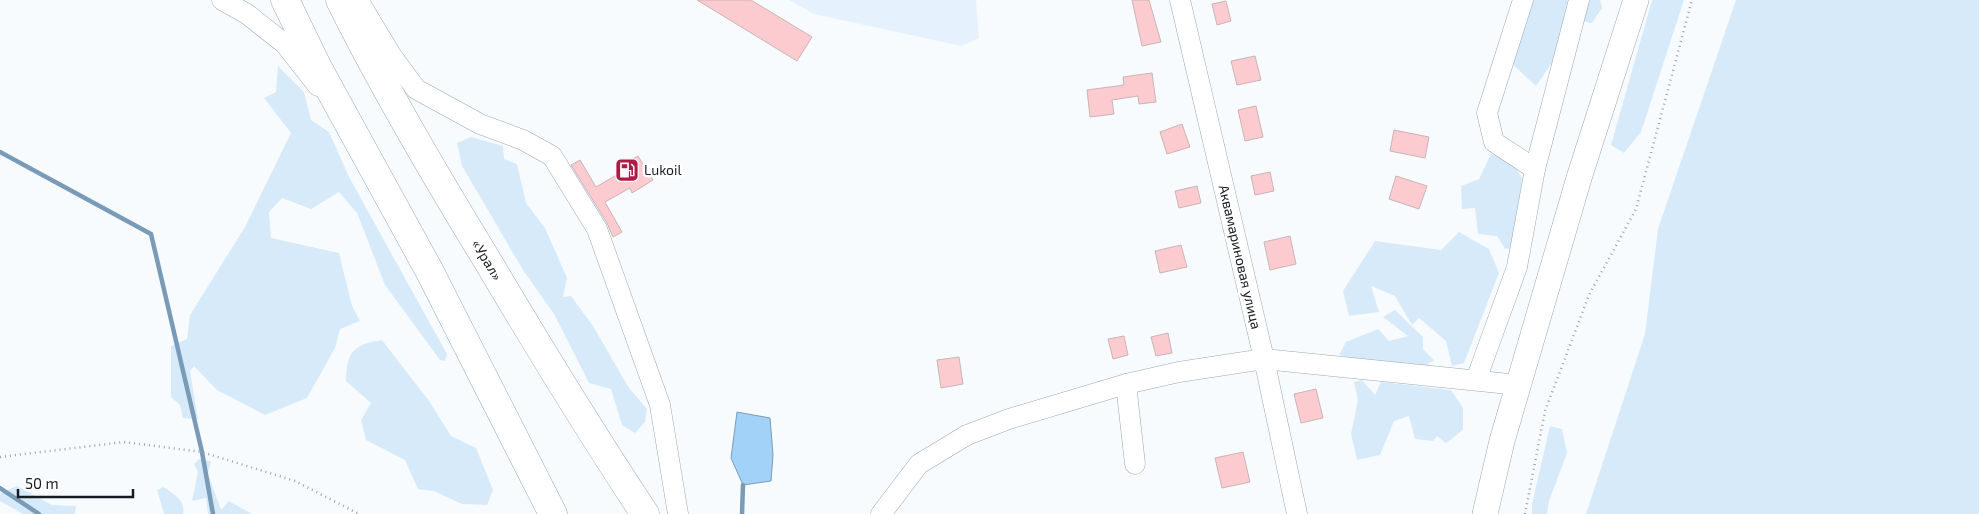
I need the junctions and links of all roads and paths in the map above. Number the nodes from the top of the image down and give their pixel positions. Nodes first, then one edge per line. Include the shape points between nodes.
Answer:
1 (222, 0) edge
2 (285, 0) edge
3 (340, 0) edge
4 (358, 0) edge
5 (1180, 0) edge
6 (1523, 0) edge
7 (1579, 0) edge
8 (1636, 0) edge
9 (1692, 0) edge
10 (349, 125) junction
11 (1535, 168) junction
12 (1264, 359) junction
13 (1476, 380) junction
14 (1126, 384) junction
15 (1519, 385) junction
16 (0, 457) edge
17 (1135, 464) dead end
18 (359, 514) edge
19 (553, 514) edge
20 (644, 514) edge
21 (678, 514) edge
22 (881, 514) edge
23 (1297, 514) edge
24 (1485, 514) edge
25 (1525, 514) edge

1 - 10 street via 285,44
2 - 10 highway
3 - 20 highway, «Урал» via 453,204
4 - 21 street via 391,55 416,88 480,124 523,140 552,156 597,229 660,405
5 - 12 street, Аквамариновая улица
6 - 11 street via 1487,113 1494,142
7 - 11 street
8 - 15 main road via 1579,178
9 - 25 path via 1636,210 1590,296 1545,411
10 - 19 highway via 430,272
11 - 13 street via 1517,267
12 - 13 street
12 - 14 street
12 - 23 street, Аквамариновая улица
13 - 15 street
14 - 17 street
14 - 22 street via 967,435 919,464
15 - 24 main road
16 - 18 path via 124,442 202,452 295,481

